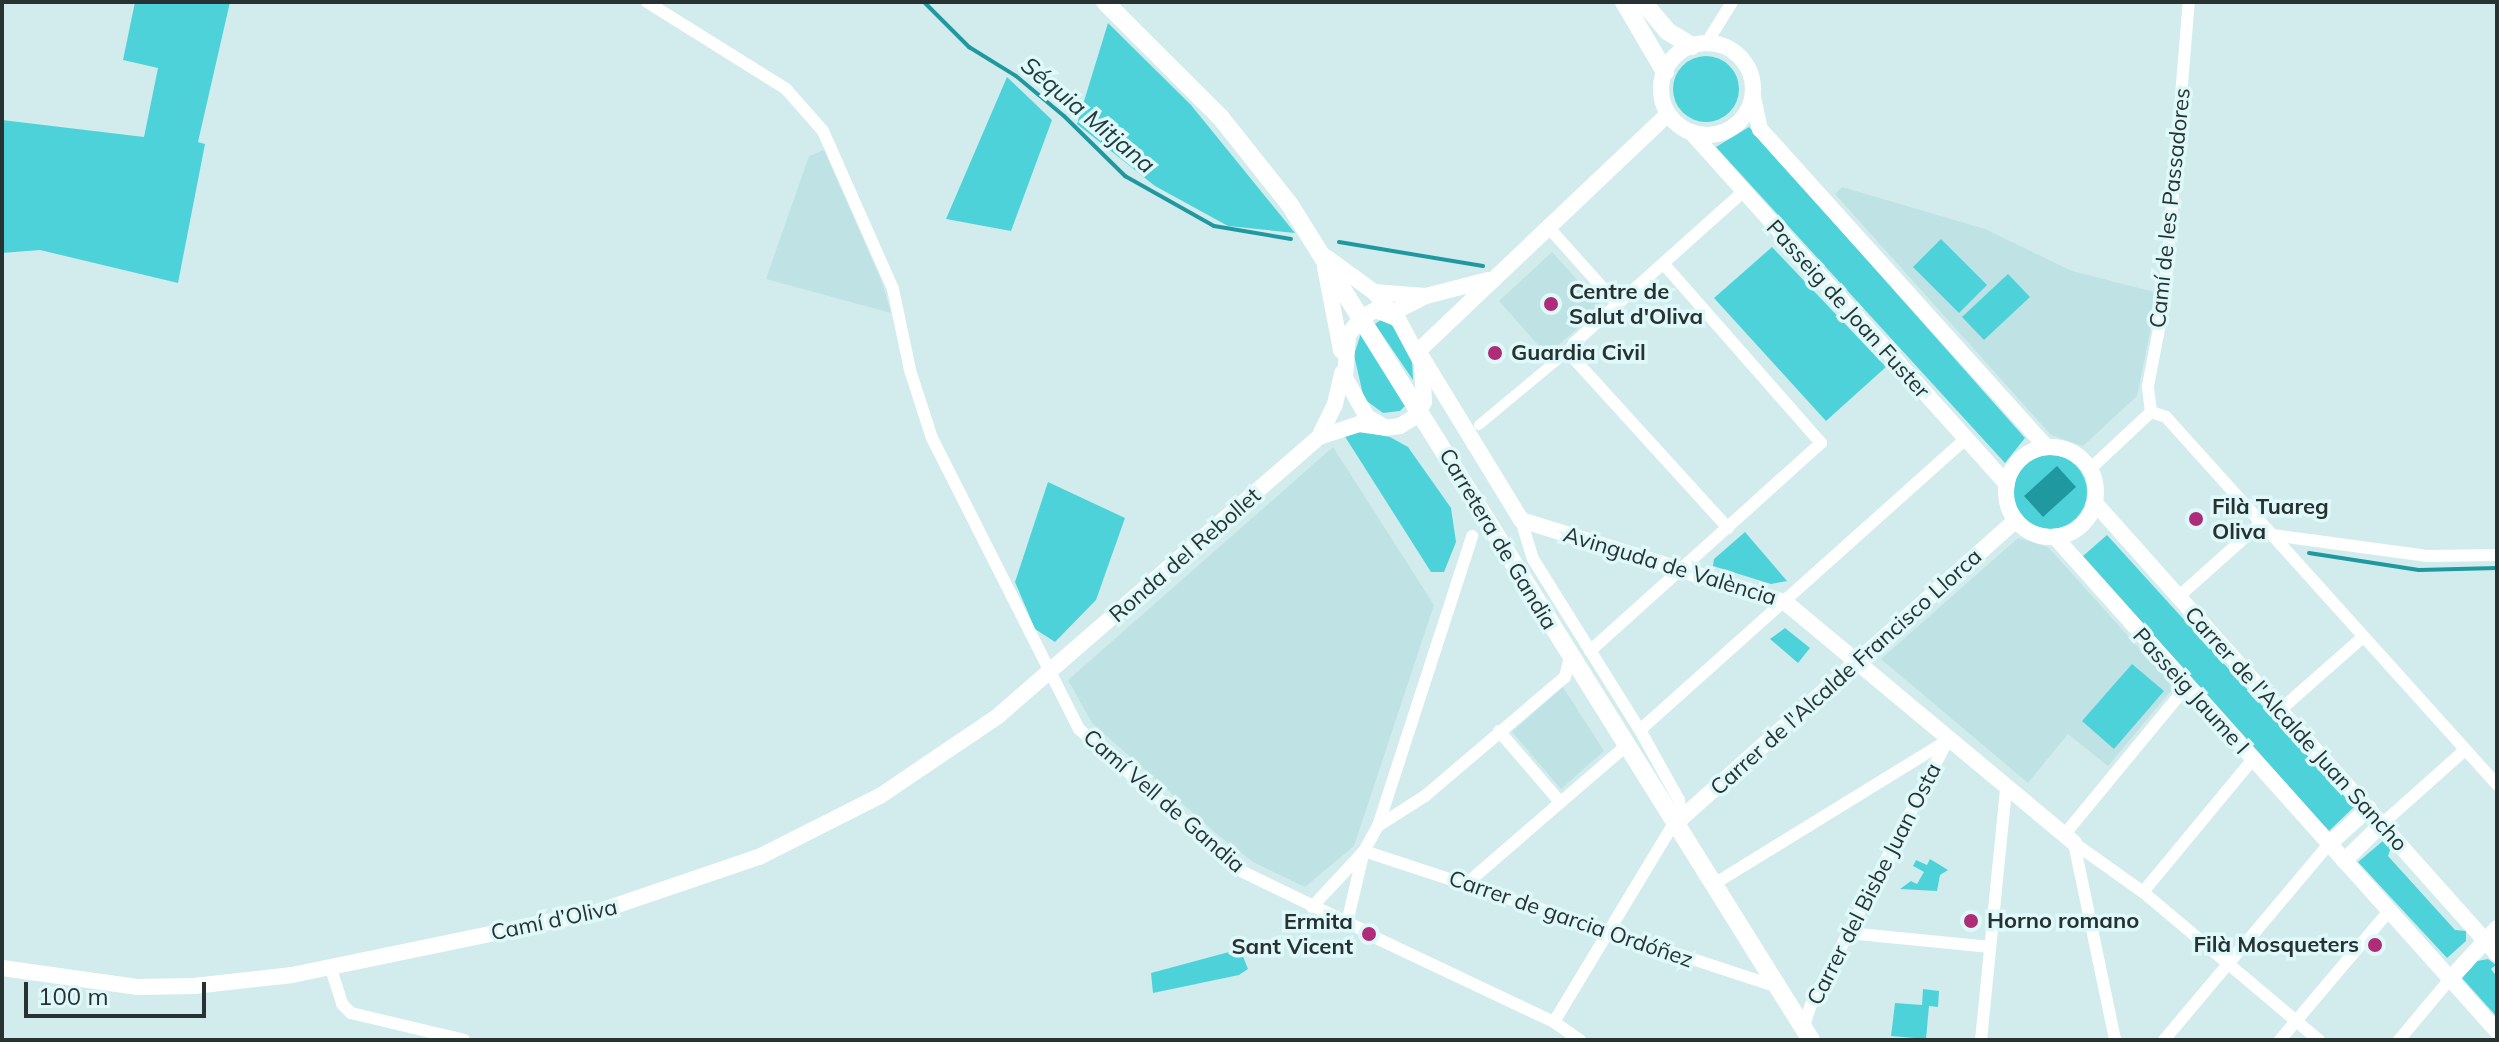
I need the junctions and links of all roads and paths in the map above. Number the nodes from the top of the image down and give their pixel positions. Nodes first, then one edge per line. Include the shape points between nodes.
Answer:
1 (647, 2) edge
2 (1105, 2) edge
3 (1624, 2) edge
4 (1643, 2) edge
5 (1732, 2) edge
6 (2189, 2) edge
7 (1699, 45) junction
8 (1665, 72) junction
9 (1753, 97) junction
10 (1668, 114) junction
11 (1691, 132) junction
12 (1742, 193) junction
13 (1550, 229) junction
14 (1322, 254) junction
15 (1664, 264) junction
16 (1505, 269) junction
17 (1374, 292) junction
18 (1426, 296) junction
19 (1618, 305) junction
20 (1392, 313) junction
21 (1362, 317) junction
22 (1569, 350) junction
23 (1418, 351) junction
24 (1344, 363) junction
25 (1420, 411) junction
26 (2151, 412) junction
27 (1479, 425) dead end
28 (1386, 428) junction
29 (1319, 437) junction
30 (1966, 439) junction
31 (2046, 447) junction
32 (2090, 469) junction
33 (2007, 484) junction
34 (2095, 503) junction
35 (1521, 520) junction
36 (2016, 520) junction
37 (2261, 523) junction
38 (1728, 528) junction
39 (2272, 535) junction
40 (1472, 536) dead end
41 (2055, 537) junction
42 (2497, 555) edge
43 (1681, 569) junction
44 (2177, 598) junction
45 (1785, 602) junction
46 (2363, 637) junction
47 (1590, 651) junction
48 (1570, 657) junction
49 (1858, 662) junction
50 (1050, 673) junction
51 (2187, 686) junction
52 (2279, 711) junction
53 (1640, 730) junction
54 (1499, 731) junction
55 (1948, 740) junction
56 (1626, 746) junction
57 (2465, 750) junction
58 (2253, 759) junction
59 (1910, 764) junction
60 (1927, 781) junction
61 (2497, 785) edge
62 (2006, 788) junction
63 (1560, 802) junction
64 (2369, 808) junction
65 (1681, 817) junction
66 (2383, 823) junction
67 (1378, 826) junction
68 (2069, 839) junction
69 (2328, 845) junction
70 (1364, 851) junction
71 (2344, 861) junction
72 (1466, 884) junction
73 (1714, 884) junction
74 (2143, 892) junction
75 (1312, 907) junction
76 (2388, 912) junction
77 (1347, 923) junction
78 (2497, 928) edge
79 (1609, 933) junction
80 (1848, 933) junction
81 (2484, 940) junction
82 (1990, 947) junction
83 (2497, 954) edge
84 (2228, 964) junction
85 (330, 966) junction
86 (2, 968) edge
87 (2450, 979) junction
88 (1777, 987) junction
89 (2296, 1021) junction
90 (1554, 1022) junction
91 (2497, 1031) edge
92 (1807, 1035) edge
93 (464, 1040) edge
94 (1580, 1040) edge
95 (1981, 1040) edge
96 (2115, 1040) edge
97 (2164, 1040) edge
98 (2280, 1040) edge
99 (2319, 1040) edge
100 (2399, 1040) edge

1 - 50 street, Camí Vell de Gandia via 786,89 823,131 893,289 910,370 932,438
2 - 14 main road, Carretera de Gandia via 1240,141
3 - 8 main road
4 - 7 main road via 1667,31
5 - 7 street
6 - 26 street, Camí de les Passadores via 2164,303 2148,386
7 - 8 street
7 - 9 street via 1720,45 1742,59 1750,71
8 - 10 street via 1663,101
9 - 11 street via 1730,129
9 - 31 street via 1760,129
10 - 11 street
10 - 13 street
11 - 12 street, Passeig de Joan Fuster
12 - 15 street
12 - 30 street, Passeig de Joan Fuster
13 - 16 street
13 - 19 street
14 - 17 street
14 - 21 main road, Carretera de Gandia
14 - 24 street
15 - 19 street
15 - 38 street via 1821,443
16 - 18 street via 1479,284
16 - 23 street
17 - 18 street
17 - 20 street
18 - 20 street
19 - 22 street
20 - 21 street via 1376,310
20 - 23 street
21 - 24 street, Ronda del Rebollet via 1348,335
21 - 25 main road, Carretera de Gandia
22 - 27 street
22 - 38 street via 1570,358
23 - 25 street via 1425,389
23 - 35 street
24 - 28 street via 1353,399 1367,417
24 - 29 street, Ronda del Rebollet via 1335,404
25 - 28 street via 1407,423
25 - 48 main road, Carretera de Gandia
26 - 32 street
26 - 37 street via 2166,417
28 - 29 street, Ronda del Rebollet via 1359,424
29 - 50 street, Ronda del Rebollet
30 - 33 street, Passeig de Joan Fuster
30 - 45 street
31 - 32 street via 2071,452
31 - 33 street via 2023,456
32 - 34 street
33 - 36 street
34 - 41 street via 2082,525
34 - 44 street, Carrer de l'Alcalde Juan Sancho
35 - 43 street, Avinguda de València
35 - 47 street, Carretera de Gandia via 1533,559
36 - 41 street via 2038,535
36 - 49 street, Carrer de l'Alcalde Francisco Llorca
37 - 39 street
37 - 44 street
38 - 43 street
39 - 42 street via 2428,556
39 - 46 street
40 - 67 street
41 - 51 street, Passeig Jaume I
43 - 45 street, Avinguda de València
43 - 47 street
44 - 52 street, Carrer de l'Alcalde Juan Sancho
45 - 49 street, Avinguda de València
45 - 53 street
46 - 52 street
46 - 57 street
47 - 53 street, Carretera de Gandia
48 - 54 street via 1565,677
48 - 56 main road, Carretera de Gandia
49 - 55 street, Avinguda de València
49 - 65 street, Carrer de l'Alcalde Francisco Llorca
50 - 75 street, Camí Vell de Gandia via 1090,741 1222,857
50 - 85 street, Camí d’Oliva via 998,716 880,796 759,857 597,912
51 - 58 street, Passeig Jaume I
51 - 68 street
52 - 64 street, Carrer de l'Alcalde Juan Sancho
53 - 65 street, Carretera de Gandia via 1679,800
54 - 63 street
54 - 67 street via 1425,796
55 - 59 street
55 - 60 street, Carrer del Bisbe Juan Osta
55 - 62 street, Avinguda de València
56 - 63 street
56 - 65 main road, Carretera de Gandia
57 - 61 street
57 - 66 street
58 - 69 street, Passeig Jaume I
58 - 74 street
59 - 60 street via 1922,769
59 - 73 street
60 - 80 street, Carrer del Bisbe Juan Osta
62 - 68 street, Avinguda de València
62 - 82 street
63 - 72 street
64 - 66 street, Carrer de l'Alcalde Juan Sancho
64 - 69 street
65 - 73 main road, Carretera de Gandia
65 - 79 street
66 - 71 street
66 - 81 street, Carrer de l'Alcalde Juan Sancho
67 - 70 street
68 - 74 street
68 - 96 street
69 - 71 street, Passeig Jaume I
69 - 84 street
70 - 72 street, Carrer de garcia Ordóñez
70 - 75 street
70 - 77 street
71 - 76 street, Passeig Jaume I
72 - 79 street, Carrer de garcia Ordóñez
73 - 88 main road, Carretera de Gandia
74 - 84 street
75 - 77 street, Camí Vell de Gandia
76 - 87 street, Passeig Jaume I
76 - 89 street
77 - 90 street, Camí Vell de Gandia
78 - 81 street
79 - 88 street, Carrer de garcia Ordóñez
79 - 90 street
80 - 82 street
80 - 92 street, Carrer del Bisbe Juan Osta
81 - 83 street, Carrer de l'Alcalde Juan Sancho
81 - 87 street
82 - 95 street
84 - 89 street
84 - 97 street
85 - 86 street, Camí d’Oliva via 180,986 94,984
85 - 93 street via 342,1004 351,1013
87 - 91 street, Passeig Jaume I
87 - 100 street
88 - 92 main road, Carretera de Gandia
89 - 98 street
89 - 99 street
90 - 94 street, Camí Vell de Gandia

